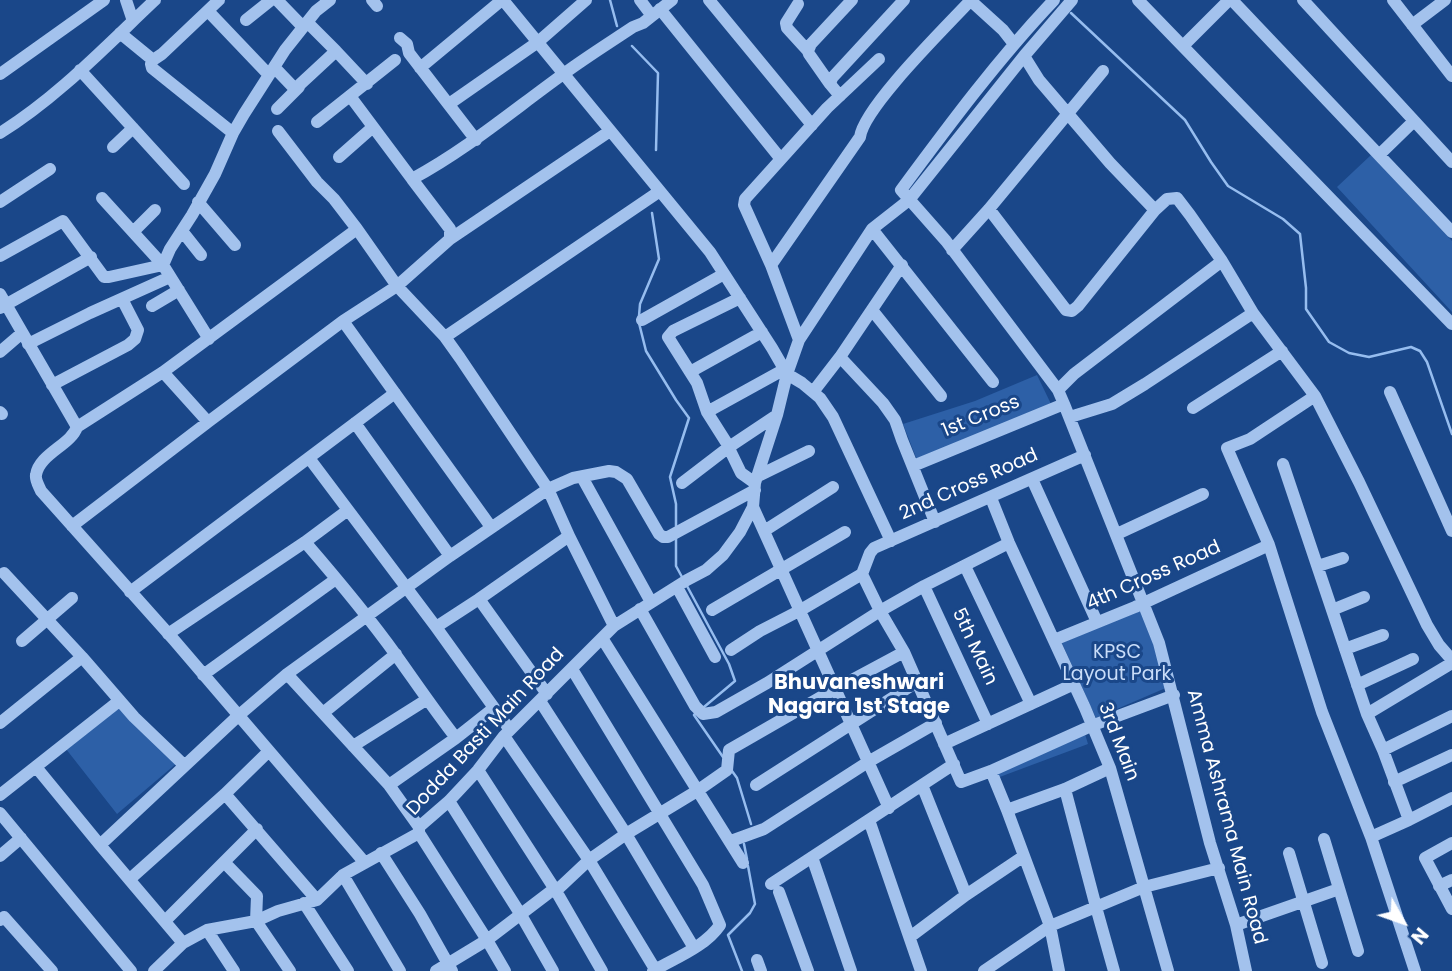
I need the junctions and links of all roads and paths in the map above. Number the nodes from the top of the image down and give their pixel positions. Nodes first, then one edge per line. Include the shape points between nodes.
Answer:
1 (104, 0) edge
2 (126, 0) edge
3 (155, 0) edge
4 (219, 0) edge
5 (271, 0) edge
6 (277, 0) edge
7 (330, 0) edge
8 (586, 0) edge
9 (640, 0) edge
10 (671, 0) edge
11 (709, 0) edge
12 (852, 0) edge
13 (904, 0) edge
14 (970, 0) edge
15 (1072, 0) edge
16 (1138, 0) edge
17 (1231, 0) edge
18 (1303, 0) edge
19 (1393, 0) edge
20 (1445, 0) edge
21 (507, 2) edge
22 (798, 4) dead end
23 (1050, 4) edge
24 (208, 11) junction
25 (656, 13) junction
26 (246, 20) dead end
27 (132, 21) junction
28 (305, 25) junction
29 (1412, 25) junction
30 (120, 33) junction
31 (400, 38) dead end
32 (538, 42) junction
33 (1014, 44) junction
34 (1183, 46) junction
35 (336, 51) junction
36 (808, 51) junction
37 (1024, 56) junction
38 (879, 59) dead end
39 (1447, 59) edge
40 (153, 60) junction
41 (395, 60) dead end
42 (421, 68) junction
43 (80, 70) junction
44 (271, 71) junction
45 (1102, 71) dead end
46 (0, 74) edge
47 (563, 74) junction
48 (1452, 76) edge
49 (830, 83) junction
50 (367, 84) junction
51 (299, 87) junction
52 (350, 96) junction
53 (840, 96) junction
54 (449, 104) junction
55 (277, 109) dead end
56 (1067, 113) junction
57 (1414, 121) junction
58 (317, 122) dead end
59 (812, 125) junction
60 (373, 127) junction
61 (133, 128) junction
62 (278, 131) dead end
63 (610, 131) junction
64 (0, 133) edge
65 (233, 133) junction
66 (476, 140) junction
67 (113, 147) dead end
68 (1379, 155) junction
69 (339, 157) dead end
70 (780, 158) junction
71 (1452, 162) edge
72 (50, 169) dead end
73 (412, 179) junction
74 (184, 184) dead end
75 (660, 191) junction
76 (905, 195) junction
77 (102, 198) dead end
78 (0, 202) edge
79 (198, 202) junction
80 (989, 209) junction
81 (1155, 210) junction
82 (155, 211) dead end
83 (358, 229) junction
84 (872, 229) junction
85 (182, 231) junction
86 (133, 232) junction
87 (1452, 232) edge
88 (450, 239) junction
89 (235, 245) dead end
90 (952, 250) junction
91 (0, 256) edge
92 (201, 256) dead end
93 (91, 257) junction
94 (1222, 261) junction
95 (163, 265) junction
96 (771, 265) junction
97 (902, 265) junction
98 (724, 274) junction
99 (170, 276) junction
100 (397, 286) junction
101 (179, 290) junction
102 (740, 298) junction
103 (122, 299) junction
104 (2, 302) edge
105 (152, 306) dead end
106 (872, 310) junction
107 (1253, 313) junction
108 (642, 320) dead end
109 (343, 321) junction
110 (1452, 324) edge
111 (762, 332) junction
112 (445, 337) junction
113 (25, 339) junction
114 (209, 339) junction
115 (799, 340) junction
116 (1282, 351) junction
117 (0, 352) edge
118 (840, 357) junction
119 (163, 372) junction
120 (690, 372) junction
121 (786, 372) junction
122 (993, 382) dead end
123 (52, 385) junction
124 (1058, 390) junction
125 (813, 392) junction
126 (1390, 392) dead end
127 (395, 393) junction
128 (941, 396) dead end
129 (1315, 396) junction
130 (1064, 404) junction
131 (1193, 408) dead end
132 (707, 412) junction
133 (777, 415) junction
134 (1070, 417) junction
135 (208, 422) junction
136 (355, 423) junction
137 (77, 427) junction
138 (729, 447) junction
139 (809, 451) dead end
140 (1085, 455) junction
141 (309, 458) junction
142 (1283, 464) dead end
143 (913, 466) junction
144 (582, 477) junction
145 (1032, 479) junction
146 (756, 483) junction
147 (682, 484) dead end
148 (834, 487) dead end
149 (548, 489) junction
150 (1203, 494) dead end
151 (990, 498) junction
152 (753, 507) junction
153 (348, 510) junction
154 (935, 522) junction
155 (72, 526) junction
156 (491, 527) junction
157 (764, 531) junction
158 (1452, 531) edge
159 (845, 532) dead end
160 (1117, 534) junction
161 (569, 536) junction
162 (891, 541) junction
163 (305, 542) junction
164 (1009, 543) junction
165 (1269, 545) junction
166 (450, 556) junction
167 (1343, 558) dead end
168 (965, 566) junction
169 (1318, 566) junction
170 (781, 569) junction
171 (4, 573) dead end
172 (862, 574) junction
173 (336, 579) junction
174 (924, 586) junction
175 (678, 587) junction
176 (406, 588) junction
177 (130, 592) junction
178 (1364, 597) dead end
179 (72, 598) dead end
180 (479, 599) junction
181 (1144, 603) junction
182 (645, 606) junction
183 (712, 610) dead end
184 (1332, 610) junction
185 (799, 611) junction
186 (880, 611) junction
187 (366, 617) junction
188 (46, 619) junction
189 (1097, 622) junction
190 (614, 626) junction
191 (436, 627) junction
192 (168, 634) junction
193 (1383, 635) dead end
194 (602, 638) junction
195 (22, 640) dead end
196 (1054, 640) junction
197 (1345, 649) junction
198 (731, 650) dead end
199 (817, 650) junction
200 (904, 652) junction
201 (396, 654) junction
202 (82, 657) junction
203 (715, 657) dead end
204 (1413, 659) dead end
205 (1452, 661) edge
206 (572, 669) junction
207 (287, 674) junction
208 (203, 675) junction
209 (917, 682) junction
210 (1074, 684) junction
211 (1357, 685) junction
212 (835, 689) junction
213 (1174, 695) junction
214 (544, 697) junction
215 (426, 700) junction
216 (120, 701) junction
217 (1031, 704) junction
218 (494, 708) junction
219 (323, 713) junction
220 (1367, 714) junction
221 (238, 716) junction
222 (1452, 716) edge
223 (0, 723) edge
224 (936, 723) junction
225 (850, 724) junction
226 (989, 724) junction
227 (1091, 726) junction
228 (508, 733) junction
229 (456, 738) junction
230 (944, 744) junction
231 (353, 746) junction
232 (1383, 750) junction
233 (268, 752) junction
234 (1452, 755) edge
235 (868, 762) junction
236 (954, 764) junction
237 (184, 765) junction
238 (36, 767) junction
239 (1110, 768) junction
240 (478, 770) junction
241 (991, 771) junction
242 (1394, 782) junction
243 (389, 785) junction
244 (756, 785) dead end
245 (922, 785) junction
246 (1065, 789) junction
247 (697, 790) junction
248 (225, 794) junction
249 (0, 796) edge
250 (1452, 798) edge
251 (449, 801) junction
252 (889, 808) junction
253 (1007, 810) junction
254 (0, 813) edge
255 (659, 814) junction
256 (869, 820) junction
257 (1409, 820) junction
258 (257, 829) junction
259 (419, 830) junction
260 (626, 834) junction
261 (1371, 837) junction
262 (21, 838) junction
263 (1324, 839) dead end
264 (731, 841) junction
265 (1452, 844) edge
266 (100, 845) junction
267 (381, 853) junction
268 (1289, 853) dead end
269 (0, 856) edge
270 (1024, 856) junction
271 (812, 857) junction
272 (589, 859) junction
273 (224, 862) junction
274 (365, 863) junction
275 (743, 863) dead end
276 (1219, 868) junction
277 (343, 875) junction
278 (130, 879) junction
279 (1452, 880) edge
280 (1439, 886) junction
281 (1144, 887) junction
282 (1339, 889) junction
283 (556, 891) junction
284 (966, 895) junction
285 (317, 900) junction
286 (1303, 901) junction
287 (304, 903) junction
288 (1096, 907) junction
289 (1452, 909) edge
290 (521, 915) junction
291 (0, 920) edge
292 (165, 920) junction
293 (256, 920) junction
294 (1236, 925) junction
295 (1050, 926) junction
296 (206, 930) junction
297 (910, 937) junction
298 (487, 940) junction
299 (183, 943) junction
300 (694, 948) junction
301 (1358, 951) dead end
302 (167, 959) junction
303 (1322, 963) dead end
304 (445, 969) edge
305 (654, 970) edge
306 (52, 971) edge
307 (131, 971) edge
308 (154, 971) edge
309 (175, 971) edge
310 (234, 971) edge
311 (290, 971) edge
312 (348, 971) edge
313 (400, 971) edge
314 (505, 971) edge
315 (553, 971) edge
316 (602, 971) edge
317 (808, 971) edge
318 (851, 971) edge
319 (921, 971) edge
320 (984, 971) edge
321 (1059, 971) edge
322 (1114, 971) edge
323 (1168, 971) edge
324 (1245, 971) edge
325 (1415, 971) edge

1 - 46 street
2 - 27 street
3 - 27 street
4 - 24 street
5 - 26 street
6 - 28 street
7 - 28 street
8 - 32 street
9 - 25 street
10 - 25 street
11 - 59 street
12 - 36 street
13 - 49 street
14 - 33 street
14 - 96 street via 885,95
15 - 37 street
16 - 34 street
17 - 34 street
17 - 68 street
18 - 57 street
19 - 29 street
20 - 29 street
21 - 32 street
21 - 42 street
22 - 36 street via 787,28
23 - 33 street
24 - 40 street
24 - 44 street
25 - 47 street
25 - 70 street
27 - 30 street
28 - 35 street
28 - 44 street
29 - 39 street
30 - 40 street
30 - 43 street
31 - 42 street
32 - 47 street
32 - 54 street
33 - 76 street via 943,133
34 - 110 street
35 - 50 street
35 - 51 street
36 - 49 street
37 - 56 street
37 - 76 street
38 - 53 street
39 - 48 street
40 - 65 street via 152,68
41 - 50 street
42 - 54 street
43 - 61 street
43 - 64 street
44 - 51 street via 295,89
44 - 65 street
45 - 56 street
47 - 63 street
47 - 66 street
49 - 53 street
50 - 52 street
51 - 55 street
52 - 58 street
52 - 60 street
53 - 59 street
54 - 66 street
56 - 80 street
56 - 81 street
57 - 68 street
57 - 71 street
59 - 70 street
60 - 69 street
60 - 73 street
61 - 67 street
61 - 74 street
62 - 83 street
63 - 75 street
63 - 88 street
65 - 79 street
66 - 73 street
68 - 87 street
70 - 96 street via 744,205
72 - 78 street
73 - 88 street via 450,229
75 - 98 street
75 - 112 street
76 - 84 street via 890,216
76 - 90 street, Amma Ashrama Main Road
77 - 86 street
79 - 85 street
79 - 89 street
80 - 81 street via 1066,310 1072,311
80 - 90 street
81 - 94 street via 1167,199 1177,198
82 - 86 street
83 - 100 street
83 - 114 street
84 - 97 street
84 - 115 street
85 - 92 street
85 - 95 street
86 - 95 street
88 - 100 street
90 - 124 street, Amma Ashrama Main Road
91 - 93 street via 63,221
93 - 95 street via 109,277
93 - 104 street
94 - 107 street
94 - 124 street
95 - 99 street
96 - 115 street
97 - 106 street
97 - 122 street
98 - 102 street
98 - 108 street
99 - 101 street
99 - 103 street
100 - 109 street
100 - 112 street
101 - 105 street
101 - 114 street
102 - 111 street
102 - 120 street via 669,335
103 - 113 street
103 - 123 street via 138,330 135,339
104 - 113 street
106 - 118 street
106 - 128 street
107 - 116 street
107 - 134 street via 1112,404
109 - 127 street
109 - 135 street
111 - 120 street
111 - 121 street
112 - 149 street
113 - 117 street
113 - 123 street
114 - 119 street
115 - 121 street
116 - 129 street
116 - 131 street
118 - 125 street
118 - 143 street via 891,413
119 - 135 street
119 - 137 street
120 - 132 street
121 - 125 street
121 - 132 street
121 - 133 street
123 - 137 street
124 - 130 street, Amma Ashrama Main Road
125 - 162 street via 833,417
126 - 158 street
127 - 136 street
127 - 156 street
129 - 165 street via 1250,439 1227,448
129 - 205 street via 1427,625
130 - 134 street, Amma Ashrama Main Road
130 - 143 street, 1st Cross
132 - 138 street
133 - 138 street
133 - 146 street
134 - 140 street, Amma Ashrama Main Road
135 - 155 street
136 - 141 street
136 - 166 street
137 - 155 street via 35,477 41,491
138 - 146 street via 741,473
138 - 147 street
139 - 146 street
140 - 145 street, 2nd Cross Road
140 - 160 street, Amma Ashrama Main Road
141 - 153 street
141 - 177 street
142 - 169 street
143 - 154 street
144 - 146 street via 609,471 622,475 663,537
144 - 149 street
144 - 182 street
145 - 151 street, 2nd Cross Road
145 - 189 street
146 - 152 street
148 - 157 street
149 - 156 street
149 - 161 street
150 - 160 street
151 - 154 street, 2nd Cross Road
151 - 164 street, 3rd Main
152 - 157 street
152 - 175 street, Dodda Basti Main Road via 723,555
153 - 163 street
153 - 176 street
154 - 162 street, 2nd Cross Road
155 - 177 street
156 - 166 street
157 - 170 street
159 - 170 street
160 - 181 street, Amma Ashrama Main Road
161 - 180 street
161 - 190 street
162 - 172 street, 2nd Cross Road via 874,548
163 - 173 street
163 - 192 street
164 - 168 street
164 - 196 street, 3rd Main
165 - 181 street, 4th Cross Road
165 - 261 street via 1322,712
166 - 176 street
167 - 169 street
168 - 174 street
168 - 217 street
169 - 184 street
170 - 183 street
170 - 185 street
171 - 188 street
172 - 185 street
172 - 186 street
173 - 187 street
173 - 208 street
174 - 186 street
174 - 226 street, 5th Main
175 - 182 street, Dodda Basti Main Road
175 - 203 street
176 - 187 street
176 - 191 street
177 - 192 street
178 - 184 street
179 - 188 street
180 - 191 street
180 - 214 street
181 - 189 street, 4th Cross Road
181 - 213 street, Amma Ashrama Main Road
182 - 190 street, Dodda Basti Main Road
182 - 199 street via 703,714 716,712
184 - 197 street
185 - 198 street
185 - 199 street
186 - 199 street
186 - 200 street
187 - 201 street
187 - 207 street
188 - 195 street
188 - 202 street
189 - 196 street, 4th Cross Road
190 - 194 street, Dodda Basti Main Road
191 - 218 street
192 - 208 street
193 - 197 street
194 - 206 street, Dodda Basti Main Road
194 - 247 street
196 - 210 street, 3rd Main
197 - 211 street
199 - 212 street
200 - 209 street
200 - 212 street
201 - 215 street
201 - 219 street
202 - 216 street
202 - 223 street
204 - 211 street
205 - 220 street
206 - 214 street, Dodda Basti Main Road
206 - 255 street
207 - 219 street
207 - 221 street
208 - 221 street
209 - 224 street
209 - 225 street
210 - 217 street
210 - 227 street, 3rd Main
211 - 220 street
212 - 225 street
212 - 247 street via 729,750 727,770
213 - 227 street
213 - 276 street, Amma Ashrama Main Road
214 - 228 street, Dodda Basti Main Road
214 - 260 street
215 - 229 street
215 - 231 street
216 - 237 street
216 - 238 street
217 - 226 street
218 - 228 street
218 - 229 street
219 - 231 street
220 - 232 street
221 - 233 street
221 - 237 street
222 - 232 street
224 - 230 street
224 - 235 street
225 - 235 street
225 - 244 street
226 - 230 street
227 - 239 street, 3rd Main
227 - 241 street
228 - 240 street, Dodda Basti Main Road
228 - 272 street
229 - 243 street
230 - 236 street
231 - 243 street
232 - 242 street
233 - 248 street
233 - 274 street
234 - 242 street
235 - 252 street
235 - 264 street via 764,829
236 - 241 street via 961,782
236 - 245 street
237 - 266 street
238 - 249 street
238 - 266 street
239 - 246 street
239 - 281 street, 3rd Main
240 - 251 street, Dodda Basti Main Road
240 - 283 street
241 - 253 street
242 - 257 street
243 - 259 street
245 - 252 street
245 - 284 street
246 - 253 street
246 - 288 street
247 - 255 street
247 - 264 street
248 - 258 street
248 - 278 street
250 - 257 street
251 - 259 street, Dodda Basti Main Road
251 - 290 street
252 - 256 street
253 - 270 street
254 - 262 street
255 - 260 street
255 - 300 street via 720,925
256 - 271 street
256 - 297 street
257 - 261 street
258 - 273 street
258 - 285 street
259 - 267 street, Dodda Basti Main Road
259 - 298 street
260 - 272 street
260 - 300 street
261 - 325 street
262 - 269 street
262 - 307 street
263 - 282 street
264 - 275 street
265 - 280 street via 1425,858
266 - 278 street
267 - 274 street, Dodda Basti Main Road
267 - 304 street via 420,914
268 - 286 street
270 - 284 street
270 - 295 street
271 - 317 street via 775,888
271 - 318 street
272 - 283 street
272 - 305 street
273 - 292 street
273 - 293 street via 257,895
274 - 277 street, Dodda Basti Main Road
276 - 281 street
276 - 294 street, Amma Ashrama Main Road
277 - 285 street, Dodda Basti Main Road
277 - 313 street
278 - 292 street
279 - 280 street
280 - 289 street
281 - 288 street
281 - 323 street, 3rd Main
282 - 286 street
282 - 301 street
283 - 290 street
283 - 316 street
284 - 297 street
285 - 287 street
286 - 294 street
286 - 303 street
287 - 293 street
287 - 312 street
288 - 295 street
288 - 322 street
290 - 298 street
290 - 315 street
291 - 306 street via 4,917
292 - 299 street
293 - 296 street
293 - 311 street
294 - 324 street, Amma Ashrama Main Road
295 - 320 street
295 - 321 street
296 - 299 street
296 - 310 street
297 - 319 street
298 - 304 street
298 - 314 street
299 - 302 street
300 - 305 street
302 - 308 street
302 - 309 street

